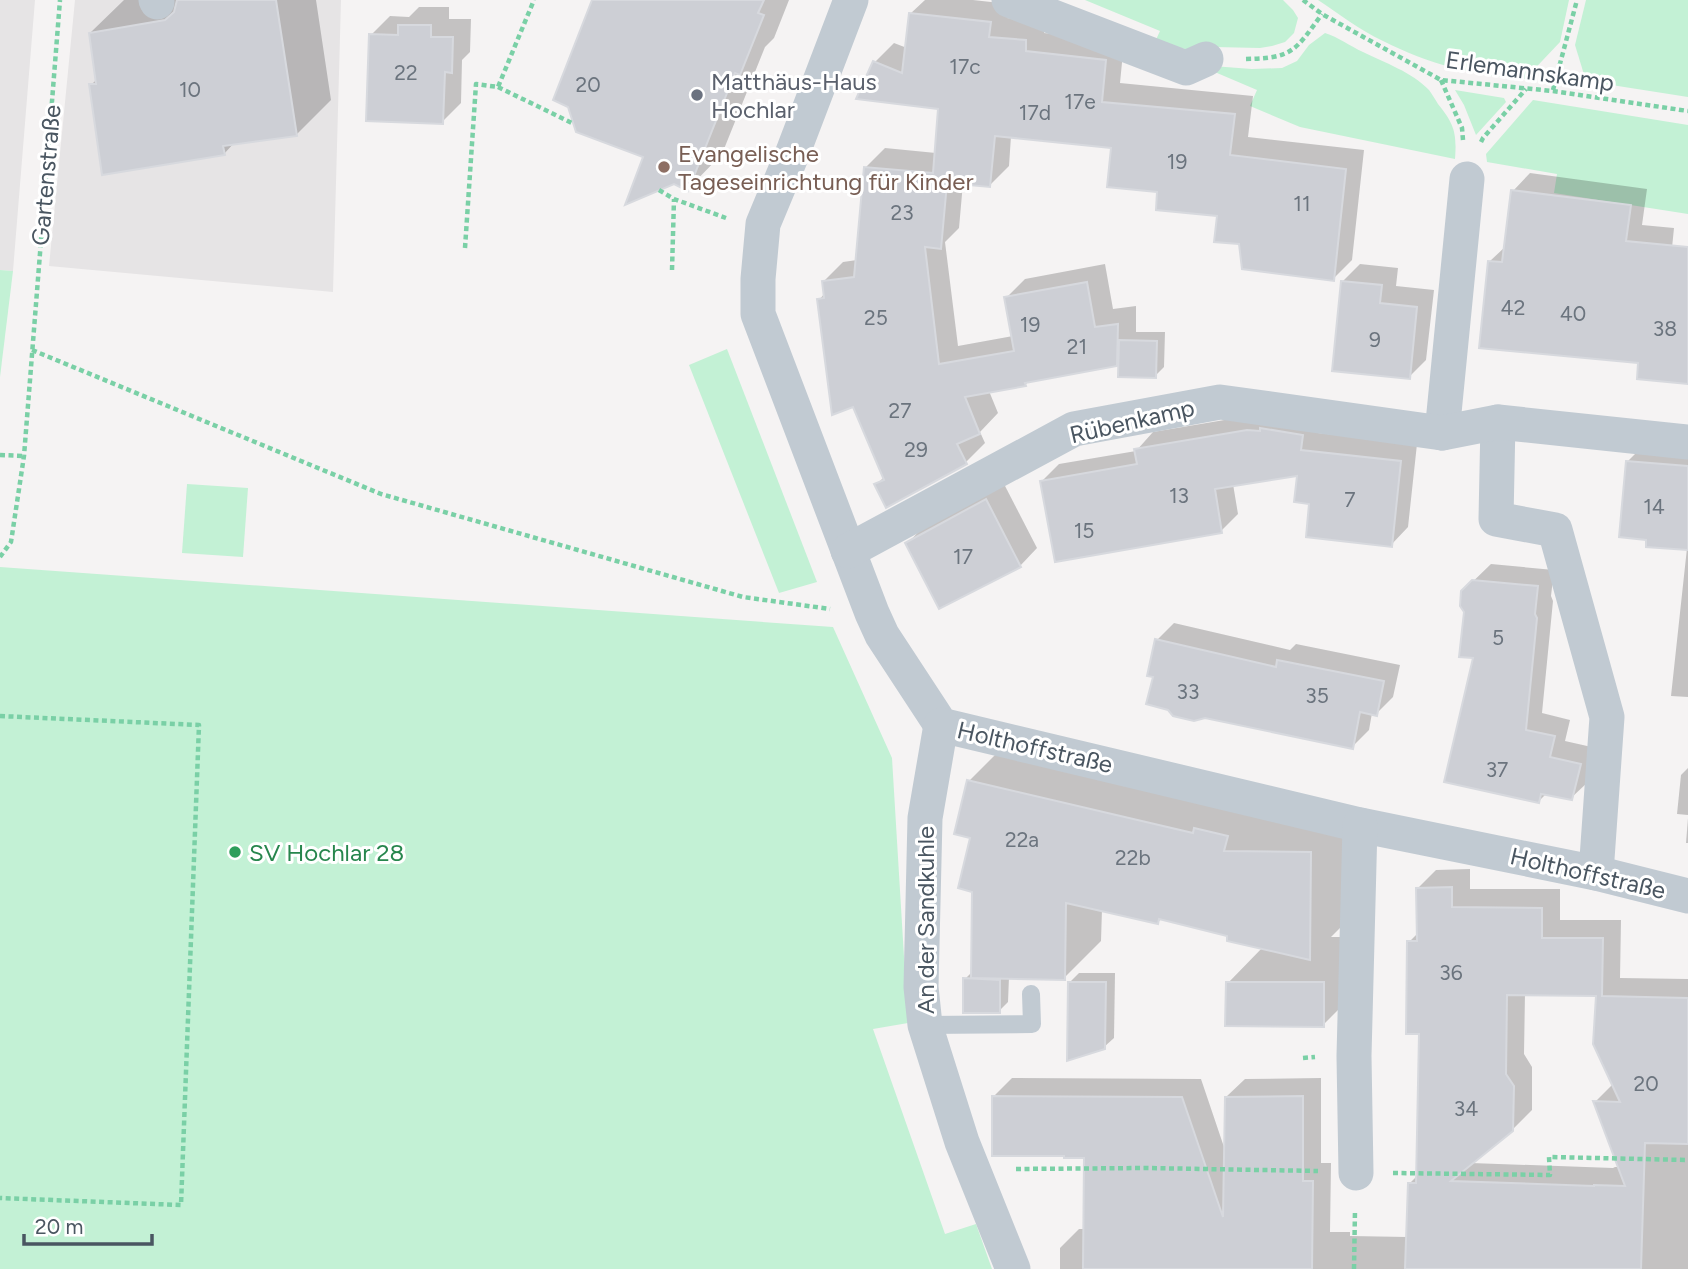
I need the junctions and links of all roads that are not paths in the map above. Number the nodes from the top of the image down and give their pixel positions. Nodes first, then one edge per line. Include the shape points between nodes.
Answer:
1 (851, 0) edge
2 (1009, 0) edge
3 (1206, 59) road end
4 (1467, 179) road end
5 (1498, 422) junction
6 (1442, 433) junction
7 (1688, 442) edge
8 (848, 551) junction
9 (941, 724) junction
10 (1360, 825) junction
11 (1596, 873) junction
12 (1688, 896) edge
13 (1031, 994) dead end
14 (925, 1025) junction
15 (1356, 1173) road end
16 (1013, 1269) edge

1 - 8 street, Holthoffstraße via 763,224 758,279 758,314
2 - 3 street via 1186,68
4 - 6 street
5 - 6 street, Rübenkamp
5 - 7 street, Rübenkamp
5 - 11 street via 1496,519 1555,530 1607,717
6 - 8 street, Rübenkamp via 1220,402 1074,429
8 - 9 street, Holthoffstraße via 882,635
9 - 10 street, Holthoffstraße
9 - 14 street, An der Sandkuhle via 925,818 921,987
10 - 11 street, Holthoffstraße
10 - 15 street
11 - 12 street, Holthoffstraße
13 - 14 lane via 1032,1024
14 - 16 street, An der Sandkuhle via 962,1143

